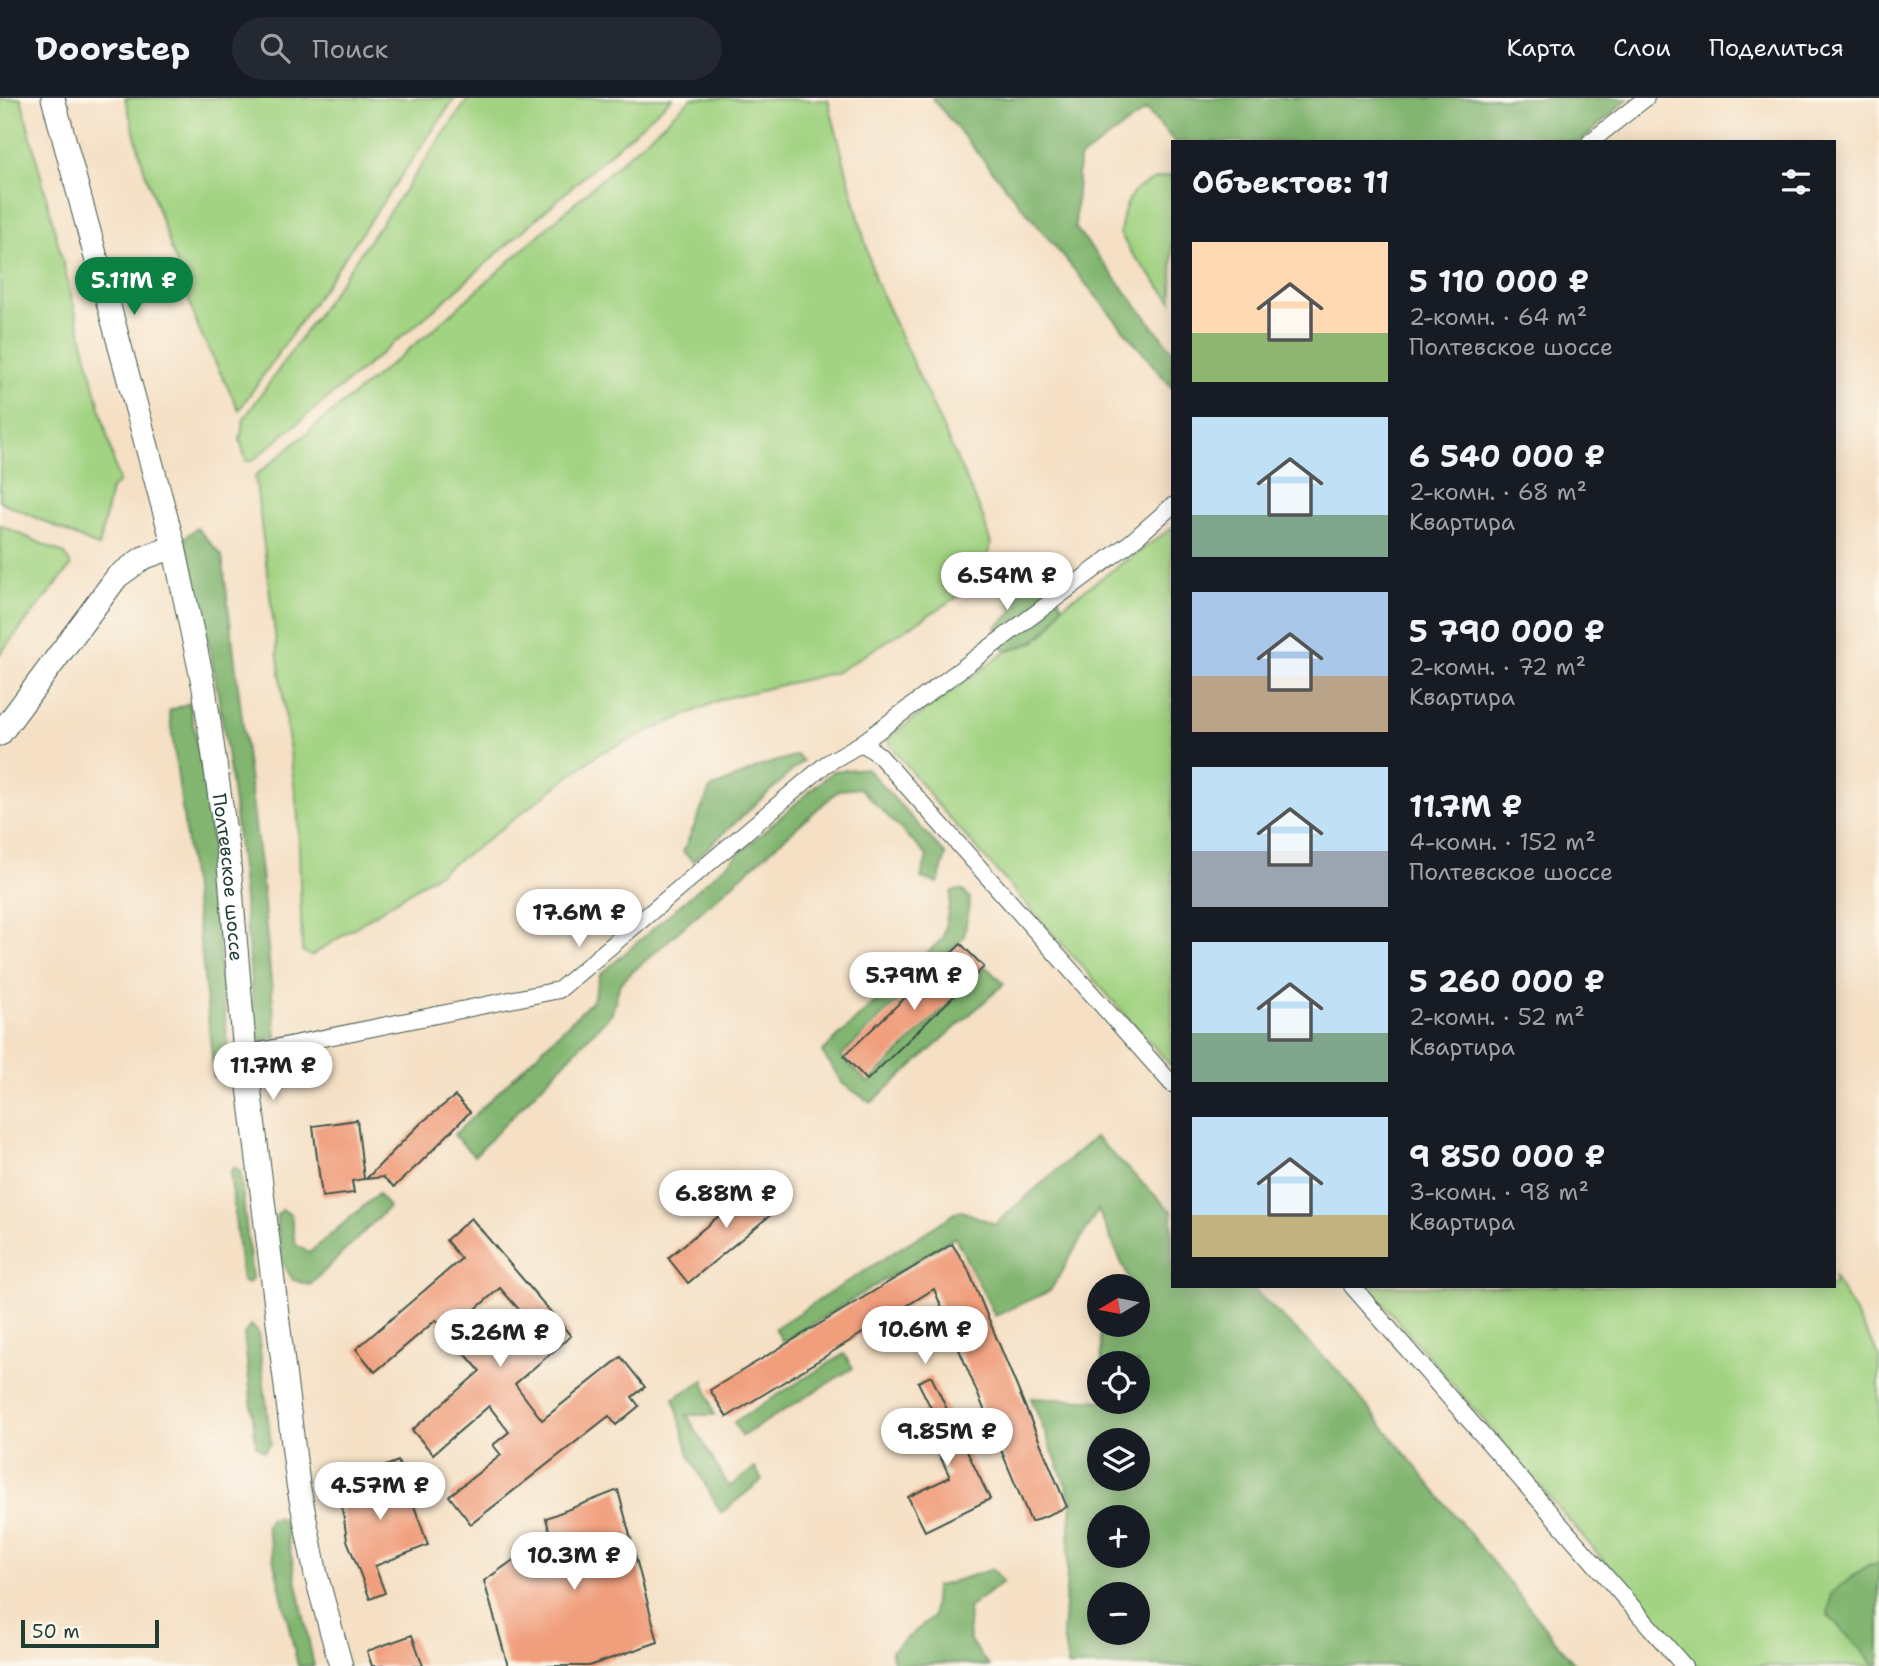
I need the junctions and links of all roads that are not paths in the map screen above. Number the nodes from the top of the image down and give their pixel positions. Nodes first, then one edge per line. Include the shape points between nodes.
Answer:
1 (53, 98) edge
2 (1646, 98) edge
3 (1593, 140) edge
4 (1171, 507) edge
5 (174, 547) junction
6 (0, 734) edge
7 (862, 743) junction
8 (245, 1054) junction
9 (1171, 1083) edge
10 (1354, 1288) edge
11 (341, 1666) edge
12 (1684, 1666) edge

1 - 5 street, Полтевское шоссе
2 - 3 street
4 - 7 street via 1131,542
5 - 6 street via 143,558 117,577
5 - 8 street, Полтевское шоссе via 220,785
7 - 8 street via 826,764 559,989
7 - 9 street via 879,755
8 - 11 street, Полтевское шоссе via 298,1484
10 - 12 street

